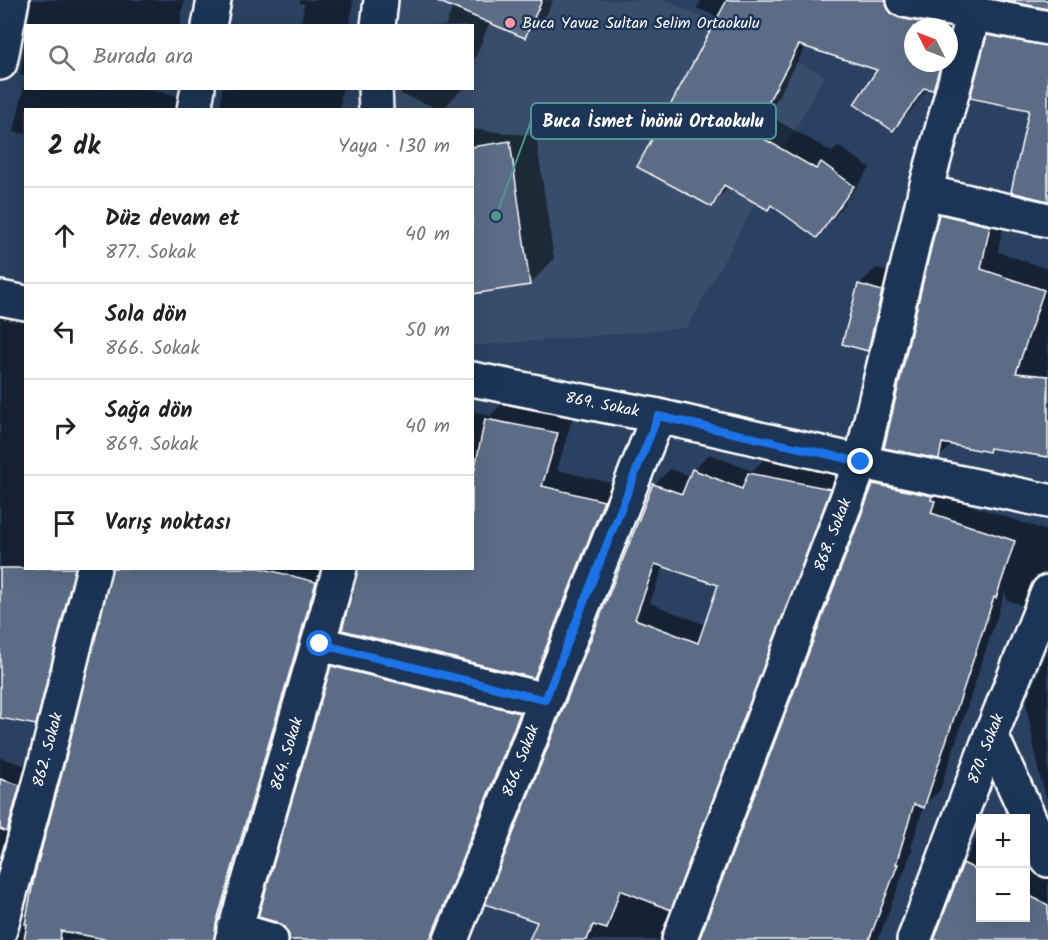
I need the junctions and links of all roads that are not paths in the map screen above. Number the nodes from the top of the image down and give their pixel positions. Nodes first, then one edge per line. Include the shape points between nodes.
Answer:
1 (12, 0) edge
2 (214, 0) edge
3 (381, 0) edge
4 (904, 0) edge
5 (975, 13) junction
6 (209, 24) edge
7 (378, 24) edge
8 (1048, 28) edge
9 (2, 45) edge
10 (198, 90) edge
11 (375, 90) edge
12 (194, 108) edge
13 (376, 108) edge
14 (925, 192) junction
15 (1048, 220) edge
16 (0, 298) edge
17 (24, 303) edge
18 (474, 380) edge
19 (658, 416) junction
20 (861, 462) junction
21 (1048, 501) edge
22 (94, 570) edge
23 (339, 570) edge
24 (1048, 592) edge
25 (320, 644) junction
26 (545, 700) junction
27 (991, 735) junction
28 (1048, 860) edge
29 (0, 930) edge
30 (233, 935) edge
31 (271, 940) edge
32 (451, 940) edge
33 (679, 940) edge
34 (914, 940) edge

1 - 9 street
2 - 6 street
3 - 7 street
4 - 5 street
5 - 8 street
5 - 14 street, 868. Sokak
10 - 12 street
11 - 13 street
14 - 15 street
14 - 20 street, 868. Sokak
16 - 17 street
18 - 19 street, 869. Sokak
19 - 20 street, 869. Sokak
19 - 26 street, 866. Sokak
20 - 21 street, 869. Sokak
20 - 33 street, 868. Sokak
22 - 29 street, 862. Sokak
23 - 25 street, 864. Sokak
24 - 27 street, 870. Sokak
25 - 26 street
25 - 30 street, 864. Sokak
26 - 32 street, 866. Sokak
27 - 28 street
27 - 34 street, 870. Sokak
30 - 31 street

